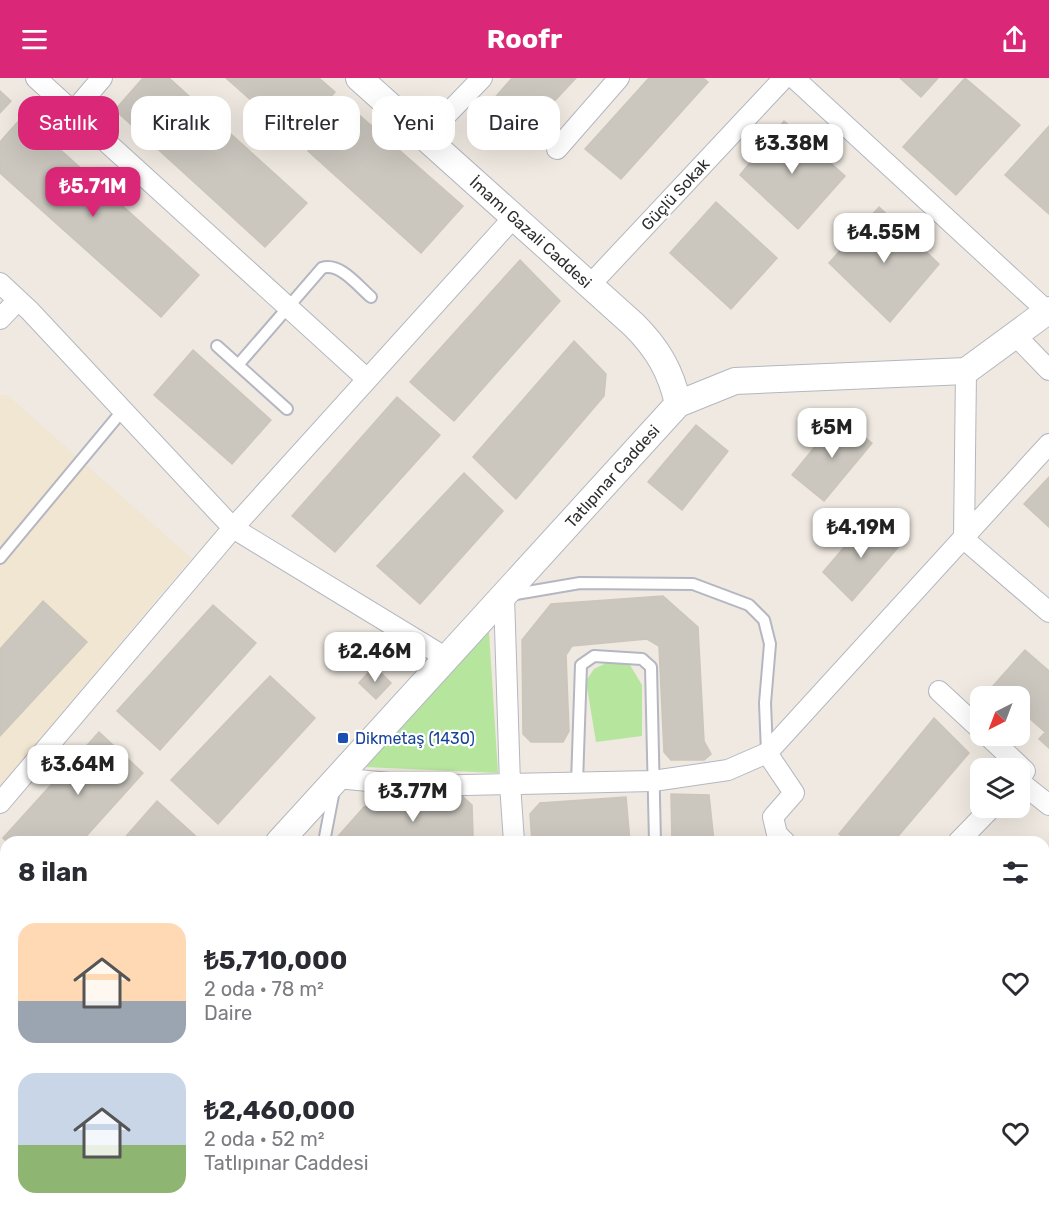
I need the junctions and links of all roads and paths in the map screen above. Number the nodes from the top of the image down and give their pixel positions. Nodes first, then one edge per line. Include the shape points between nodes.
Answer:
1 (36, 78) edge
2 (102, 78) edge
3 (358, 78) edge
4 (482, 78) edge
5 (619, 78) edge
6 (784, 78) edge
7 (794, 78) edge
8 (56, 96) edge
9 (87, 96) edge
10 (378, 96) edge
11 (455, 106) edge
12 (560, 146) edge
13 (115, 150) edge
14 (439, 150) edge
15 (514, 217) junction
16 (0, 283) edge
17 (590, 285) junction
18 (371, 297) dead end
19 (18, 300) junction
20 (289, 308) junction
21 (1048, 311) edge
22 (0, 319) edge
23 (1015, 335) junction
24 (217, 346) dead end
25 (238, 365) junction
26 (1049, 370) edge
27 (966, 371) junction
28 (367, 379) junction
29 (678, 404) junction
30 (287, 409) dead end
31 (123, 410) junction
32 (1049, 444) edge
33 (233, 528) junction
34 (964, 539) junction
35 (0, 558) edge
36 (504, 596) junction
37 (1049, 612) edge
38 (448, 659) junction
39 (939, 691) dead end
40 (970, 720) edge
41 (999, 746) edge
42 (767, 753) junction
43 (1011, 758) edge
44 (337, 778) junction
45 (653, 781) junction
46 (577, 783) junction
47 (510, 784) junction
48 (1030, 788) edge
49 (0, 803) edge
50 (1049, 805) edge
51 (981, 818) edge
52 (284, 836) edge
53 (325, 836) edge
54 (514, 836) edge
55 (655, 836) edge
56 (779, 836) edge
57 (964, 836) edge

1 - 8 street
2 - 9 street
3 - 10 street, İmamı Gazali Caddesi
4 - 11 street
5 - 12 street
6 - 17 street, Güçlü Sokak
7 - 21 street
13 - 20 street
14 - 15 street, İmamı Gazali Caddesi
15 - 17 street, İmamı Gazali Caddesi
15 - 28 street
16 - 19 street
17 - 29 street, İmamı Gazali Caddesi via 659,353
18 - 20 lane via 329,265 322,268
19 - 22 street
19 - 31 street
20 - 25 lane
20 - 28 street
21 - 23 street
23 - 26 street
23 - 27 street
24 - 25 lane
25 - 30 lane
27 - 29 street, Tatlıpınar Caddesi via 735,381
27 - 34 street
28 - 33 street
29 - 36 street, Tatlıpınar Caddesi
31 - 33 street
31 - 35 lane
32 - 34 street
33 - 38 street
33 - 49 street
34 - 37 street
34 - 42 street
36 - 38 street, Tatlıpınar Caddesi
36 - 42 lane via 580,583 693,584 749,605 764,620 770,644 765,703
36 - 47 street
38 - 44 street, Tatlıpınar Caddesi
39 - 40 street
41 - 43 street
42 - 45 street via 728,770
42 - 56 street via 794,793 773,817
44 - 47 street via 421,786
44 - 52 street, Tatlıpınar Caddesi
44 - 53 lane
45 - 46 street
45 - 46 lane via 651,667 642,659 594,656 581,665
45 - 55 lane
46 - 47 street
47 - 54 street
48 - 50 street
51 - 57 street

